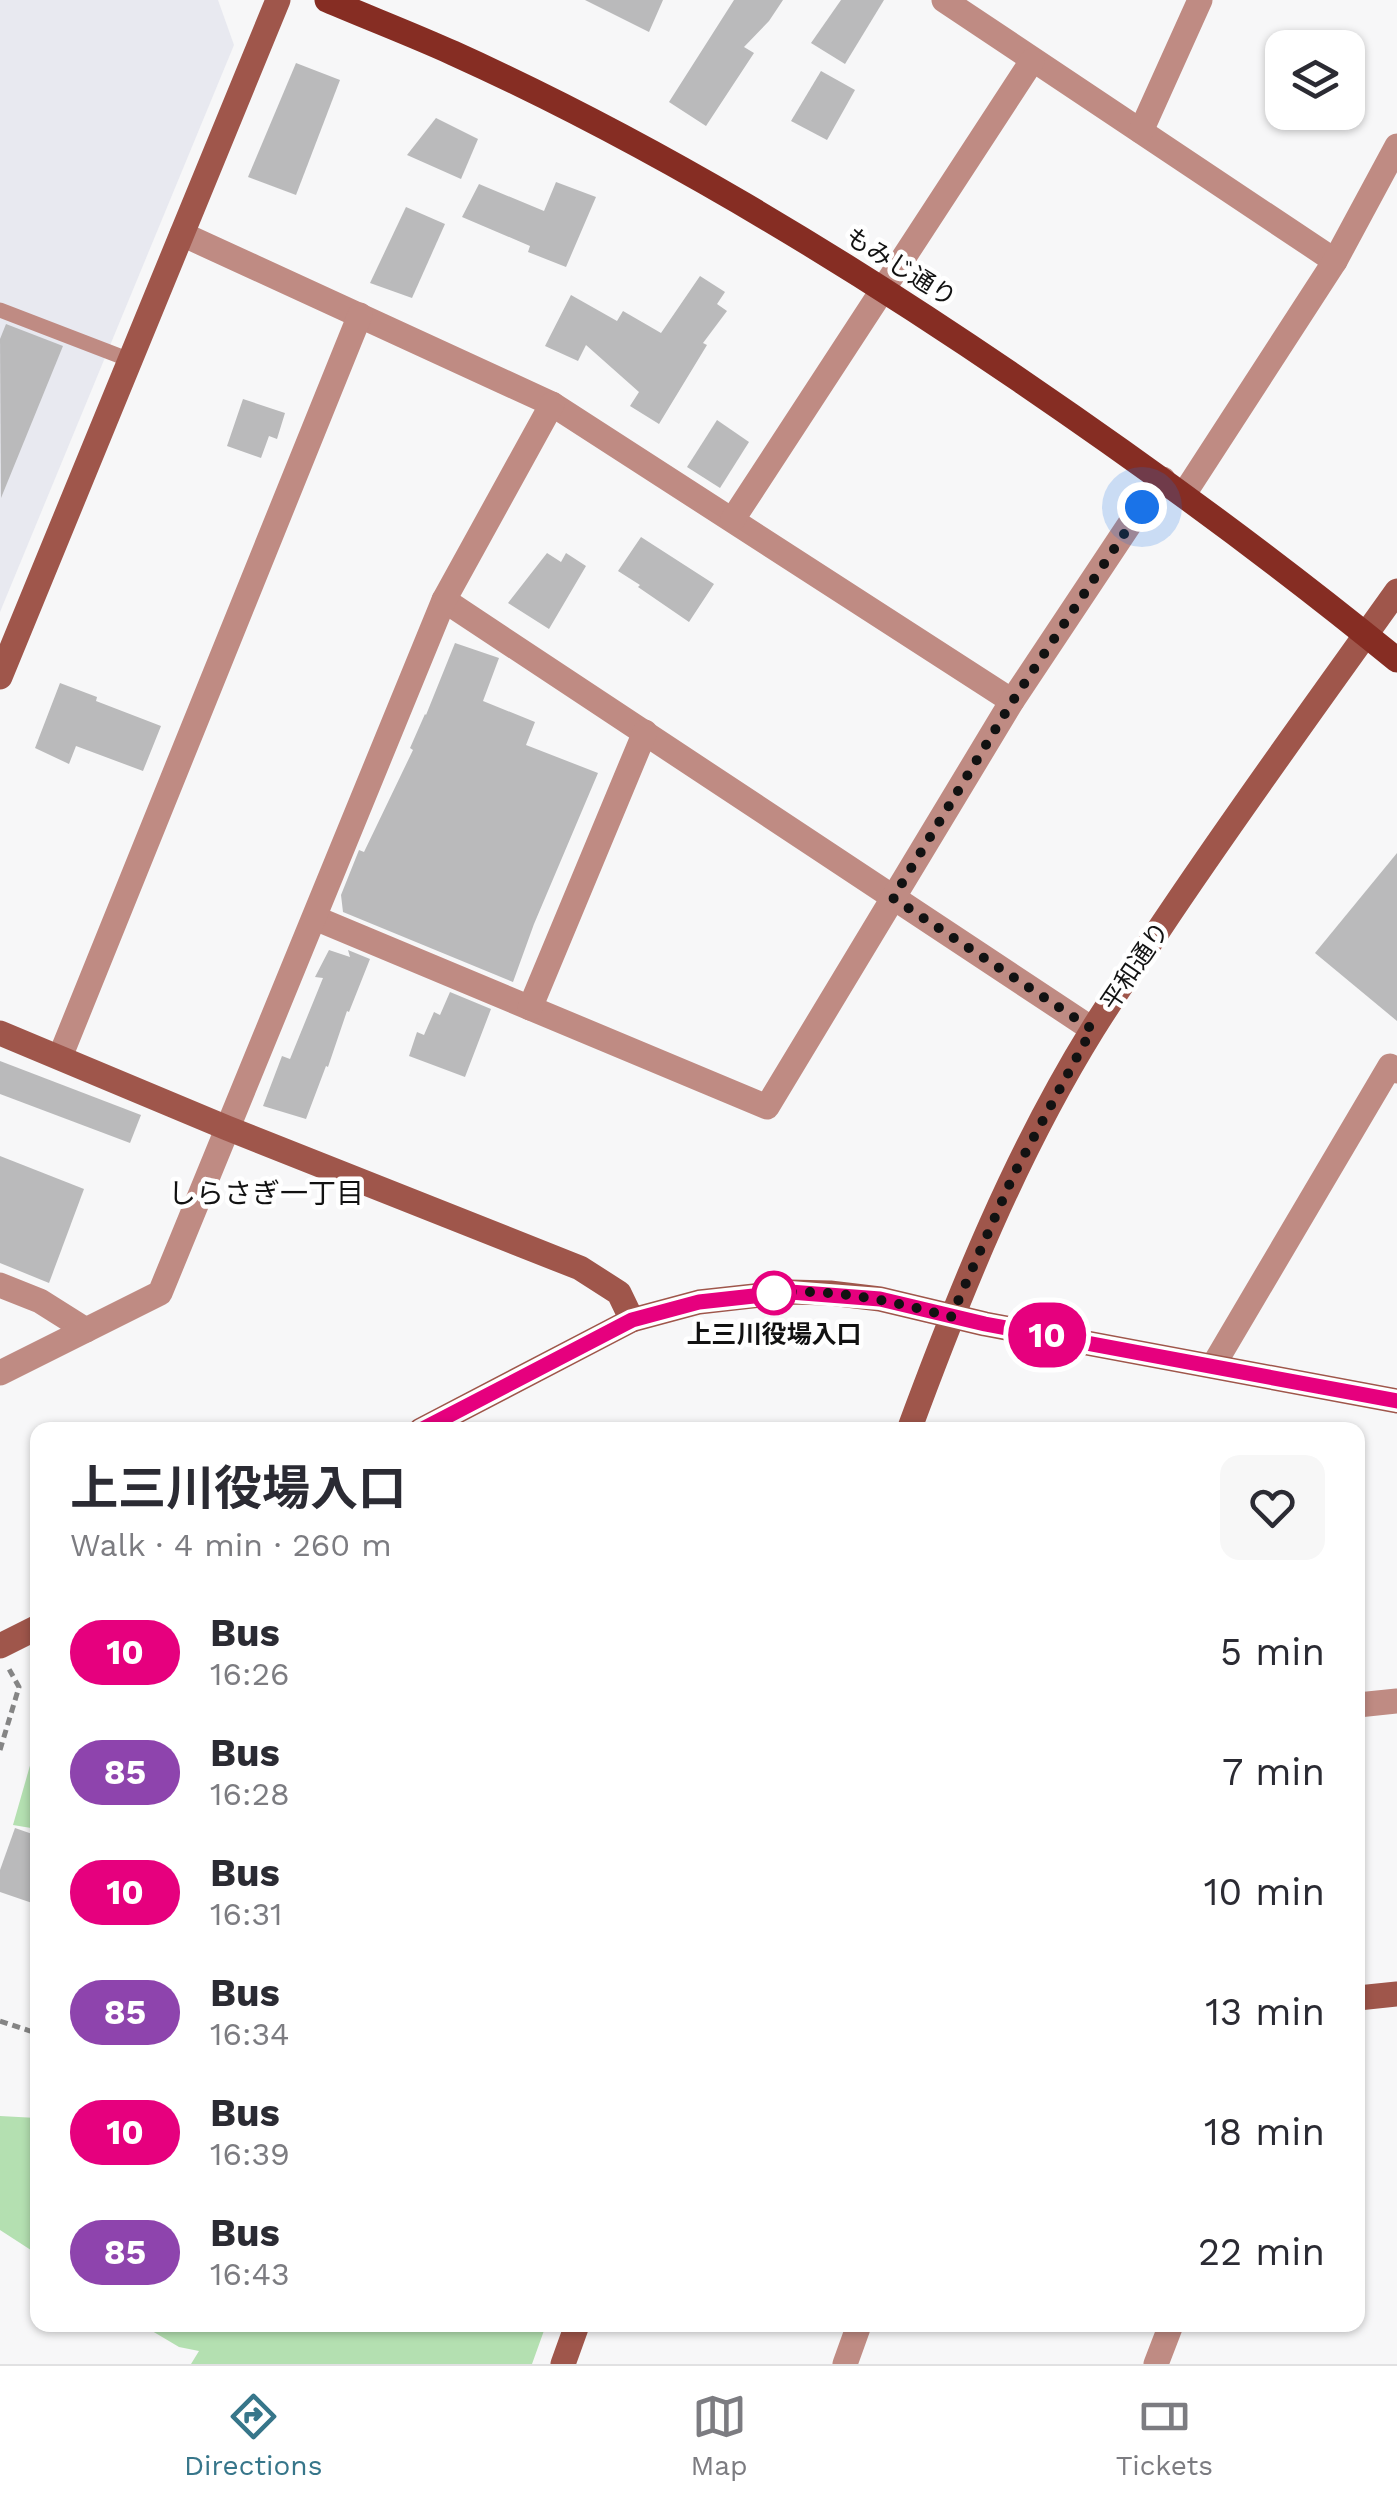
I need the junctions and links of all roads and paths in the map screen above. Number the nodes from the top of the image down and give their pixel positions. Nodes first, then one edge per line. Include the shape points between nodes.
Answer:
1 (278, 0) edge
2 (327, 0) edge
3 (944, 0) edge
4 (1200, 0) edge
5 (1032, 61) junction
6 (1142, 132) junction
7 (1397, 146) edge
8 (182, 234) junction
9 (1335, 262) junction
10 (884, 289) junction
11 (0, 310) edge
12 (360, 315) junction
13 (130, 360) junction
14 (552, 404) junction
15 (1173, 486) junction
16 (734, 520) junction
17 (1397, 592) edge
18 (444, 600) junction
19 (1366, 634) junction
20 (1397, 660) edge
21 (0, 677) edge
22 (1012, 702) junction
23 (645, 732) junction
24 (893, 898) junction
25 (315, 918) junction
26 (530, 1008) junction
27 (1092, 1029) junction
28 (0, 1033) edge
29 (60, 1058) junction
30 (1397, 1071) edge
31 (227, 1128) junction
32 (0, 1285) edge
33 (951, 1317) junction
34 (632, 1320) junction
35 (86, 1330) junction
36 (1213, 1366) junction
37 (0, 1373) edge
38 (1397, 1401) edge
39 (435, 1422) edge
40 (912, 1422) edge
41 (30, 1633) edge
42 (4, 1656) edge
43 (1397, 1701) edge
44 (1365, 1704) edge
45 (0, 1750) edge
46 (1397, 1994) edge
47 (1365, 1997) edge
48 (0, 2022) edge
49 (30, 2031) edge
50 (574, 2332) edge
51 (856, 2332) edge
52 (1168, 2332) edge
53 (563, 2364) edge
54 (845, 2364) edge
55 (1156, 2364) edge

1 - 8 street
2 - 10 main road, もみじ通り via 598,124
3 - 5 street
4 - 6 street
5 - 6 street
5 - 10 street
6 - 9 street
7 - 9 street
8 - 12 street
8 - 13 street
9 - 15 street
10 - 15 main road, もみじ通り
10 - 16 street
11 - 13 lane
12 - 14 street
12 - 29 street
13 - 21 street
14 - 16 street
14 - 18 street
15 - 19 main road, もみじ通り
15 - 22 street via 1142,507
16 - 22 street
17 - 19 street, 平和通り
18 - 23 street
18 - 25 street
19 - 20 main road, もみじ通り
19 - 27 street, 平和通り
22 - 24 street
23 - 24 street
23 - 26 street
24 - 26 street via 767,1107
24 - 27 street
25 - 26 street
25 - 31 street
27 - 33 street, 平和通り via 1014,1174
28 - 29 street
29 - 31 street
30 - 36 street via 1390,1066
31 - 34 street via 580,1268 619,1294
31 - 35 street via 160,1293
32 - 35 street
33 - 34 street via 880,1299 790,1292 699,1302
33 - 36 street
33 - 40 street, 平和通り
34 - 39 street
35 - 37 street
36 - 38 street
41 - 42 street
42 - 45 path via 19,1687
43 - 44 street
46 - 47 street
48 - 49 path
50 - 53 street
51 - 54 street
52 - 55 street

